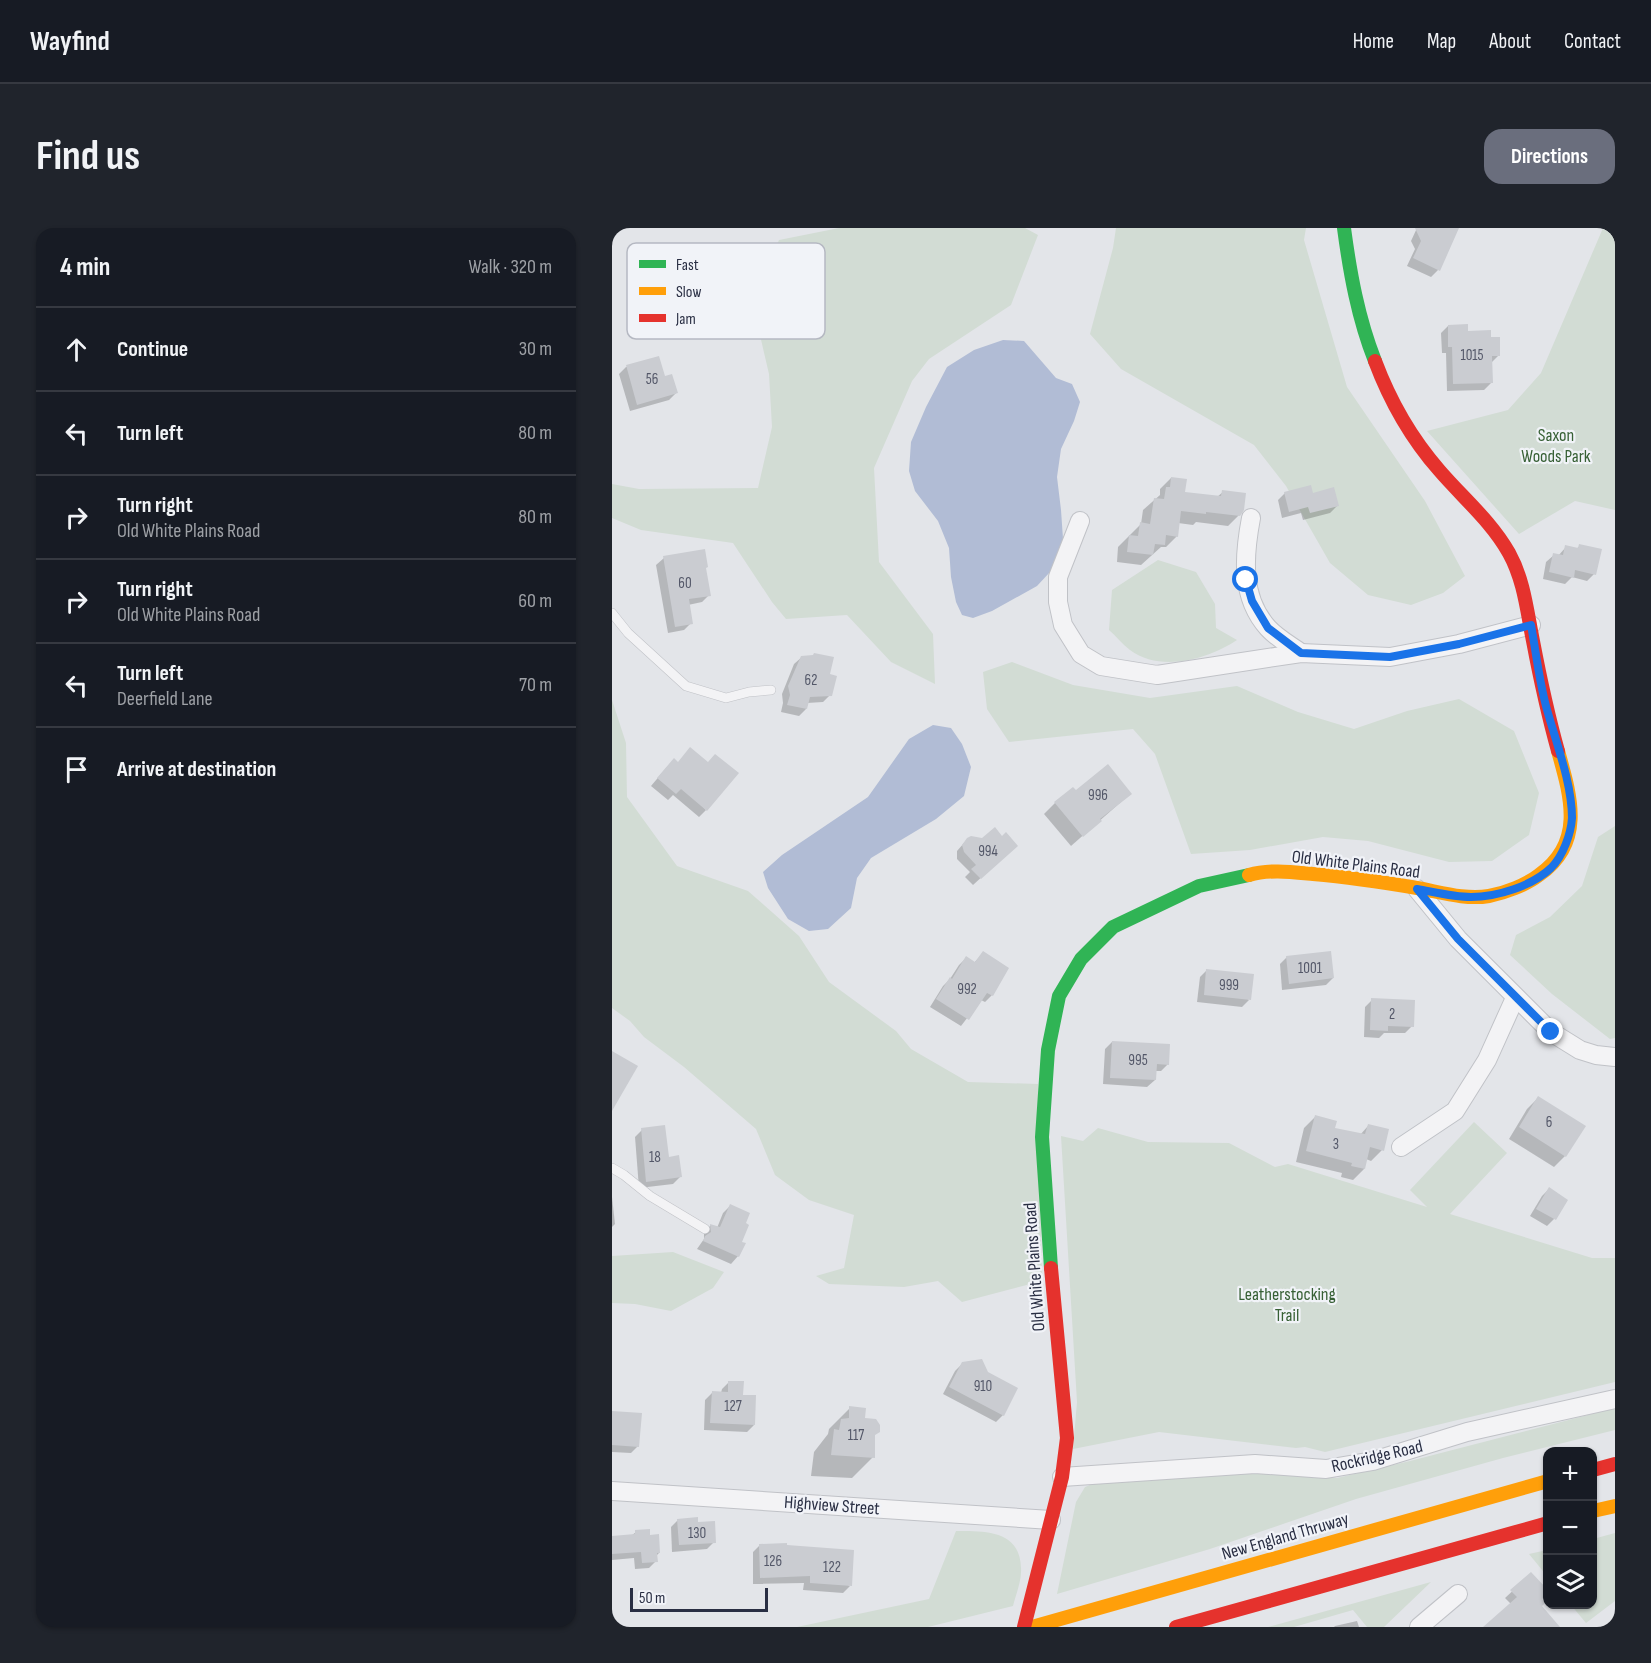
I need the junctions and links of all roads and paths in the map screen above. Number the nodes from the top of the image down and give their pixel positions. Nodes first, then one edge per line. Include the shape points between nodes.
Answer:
1 (1344, 228) edge
2 (1251, 518) dead end
3 (1080, 521) dead end
4 (612, 613) edge
5 (1531, 625) junction
6 (1301, 653) junction
7 (771, 690) dead end
8 (1417, 889) junction
9 (1515, 998) junction
10 (1615, 1057) edge
11 (1401, 1147) dead end
12 (612, 1168) edge
13 (705, 1229) dead end
14 (1615, 1399) edge
15 (1615, 1464) edge
16 (1597, 1469) edge
17 (1062, 1477) junction
18 (1543, 1482) edge
19 (612, 1491) edge
20 (1615, 1506) edge
21 (1597, 1510) edge
22 (1051, 1520) junction
23 (1543, 1524) edge
24 (1458, 1594) dead end
25 (1024, 1627) edge
26 (1032, 1627) edge
27 (1176, 1627) edge
28 (1419, 1627) edge

1 - 5 main road, Old White Plains Road via 1360,317 1386,391 1430,460 1509,552 1519,572
2 - 6 street via 1246,580 1252,601 1268,628
3 - 6 street via 1058,577 1058,602 1063,625 1081,654 1101,666 1157,675
4 - 7 lane via 686,687 726,698
5 - 6 street via 1390,657
5 - 8 main road, Old White Plains Road via 1572,817 1563,850 1551,867 1530,882 1490,896
8 - 9 street
8 - 17 main road, Old White Plains Road via 1356,878 1260,872 1199,886 1162,902 1113,927 1081,959 1059,996 1048,1050 1042,1137 1067,1438
9 - 10 street via 1551,1032 1580,1050
9 - 11 street via 1487,1060 1455,1111
12 - 13 lane via 650,1197
14 - 17 street, Rockridge Road via 1467,1432 1373,1461 1326,1469 1255,1464
15 - 16 main road
17 - 22 main road, Old White Plains Road
18 - 26 main road, New England Thruway
19 - 22 street, Highview Street
20 - 21 main road
22 - 25 main road, Old White Plains Road
23 - 27 main road
24 - 28 street

